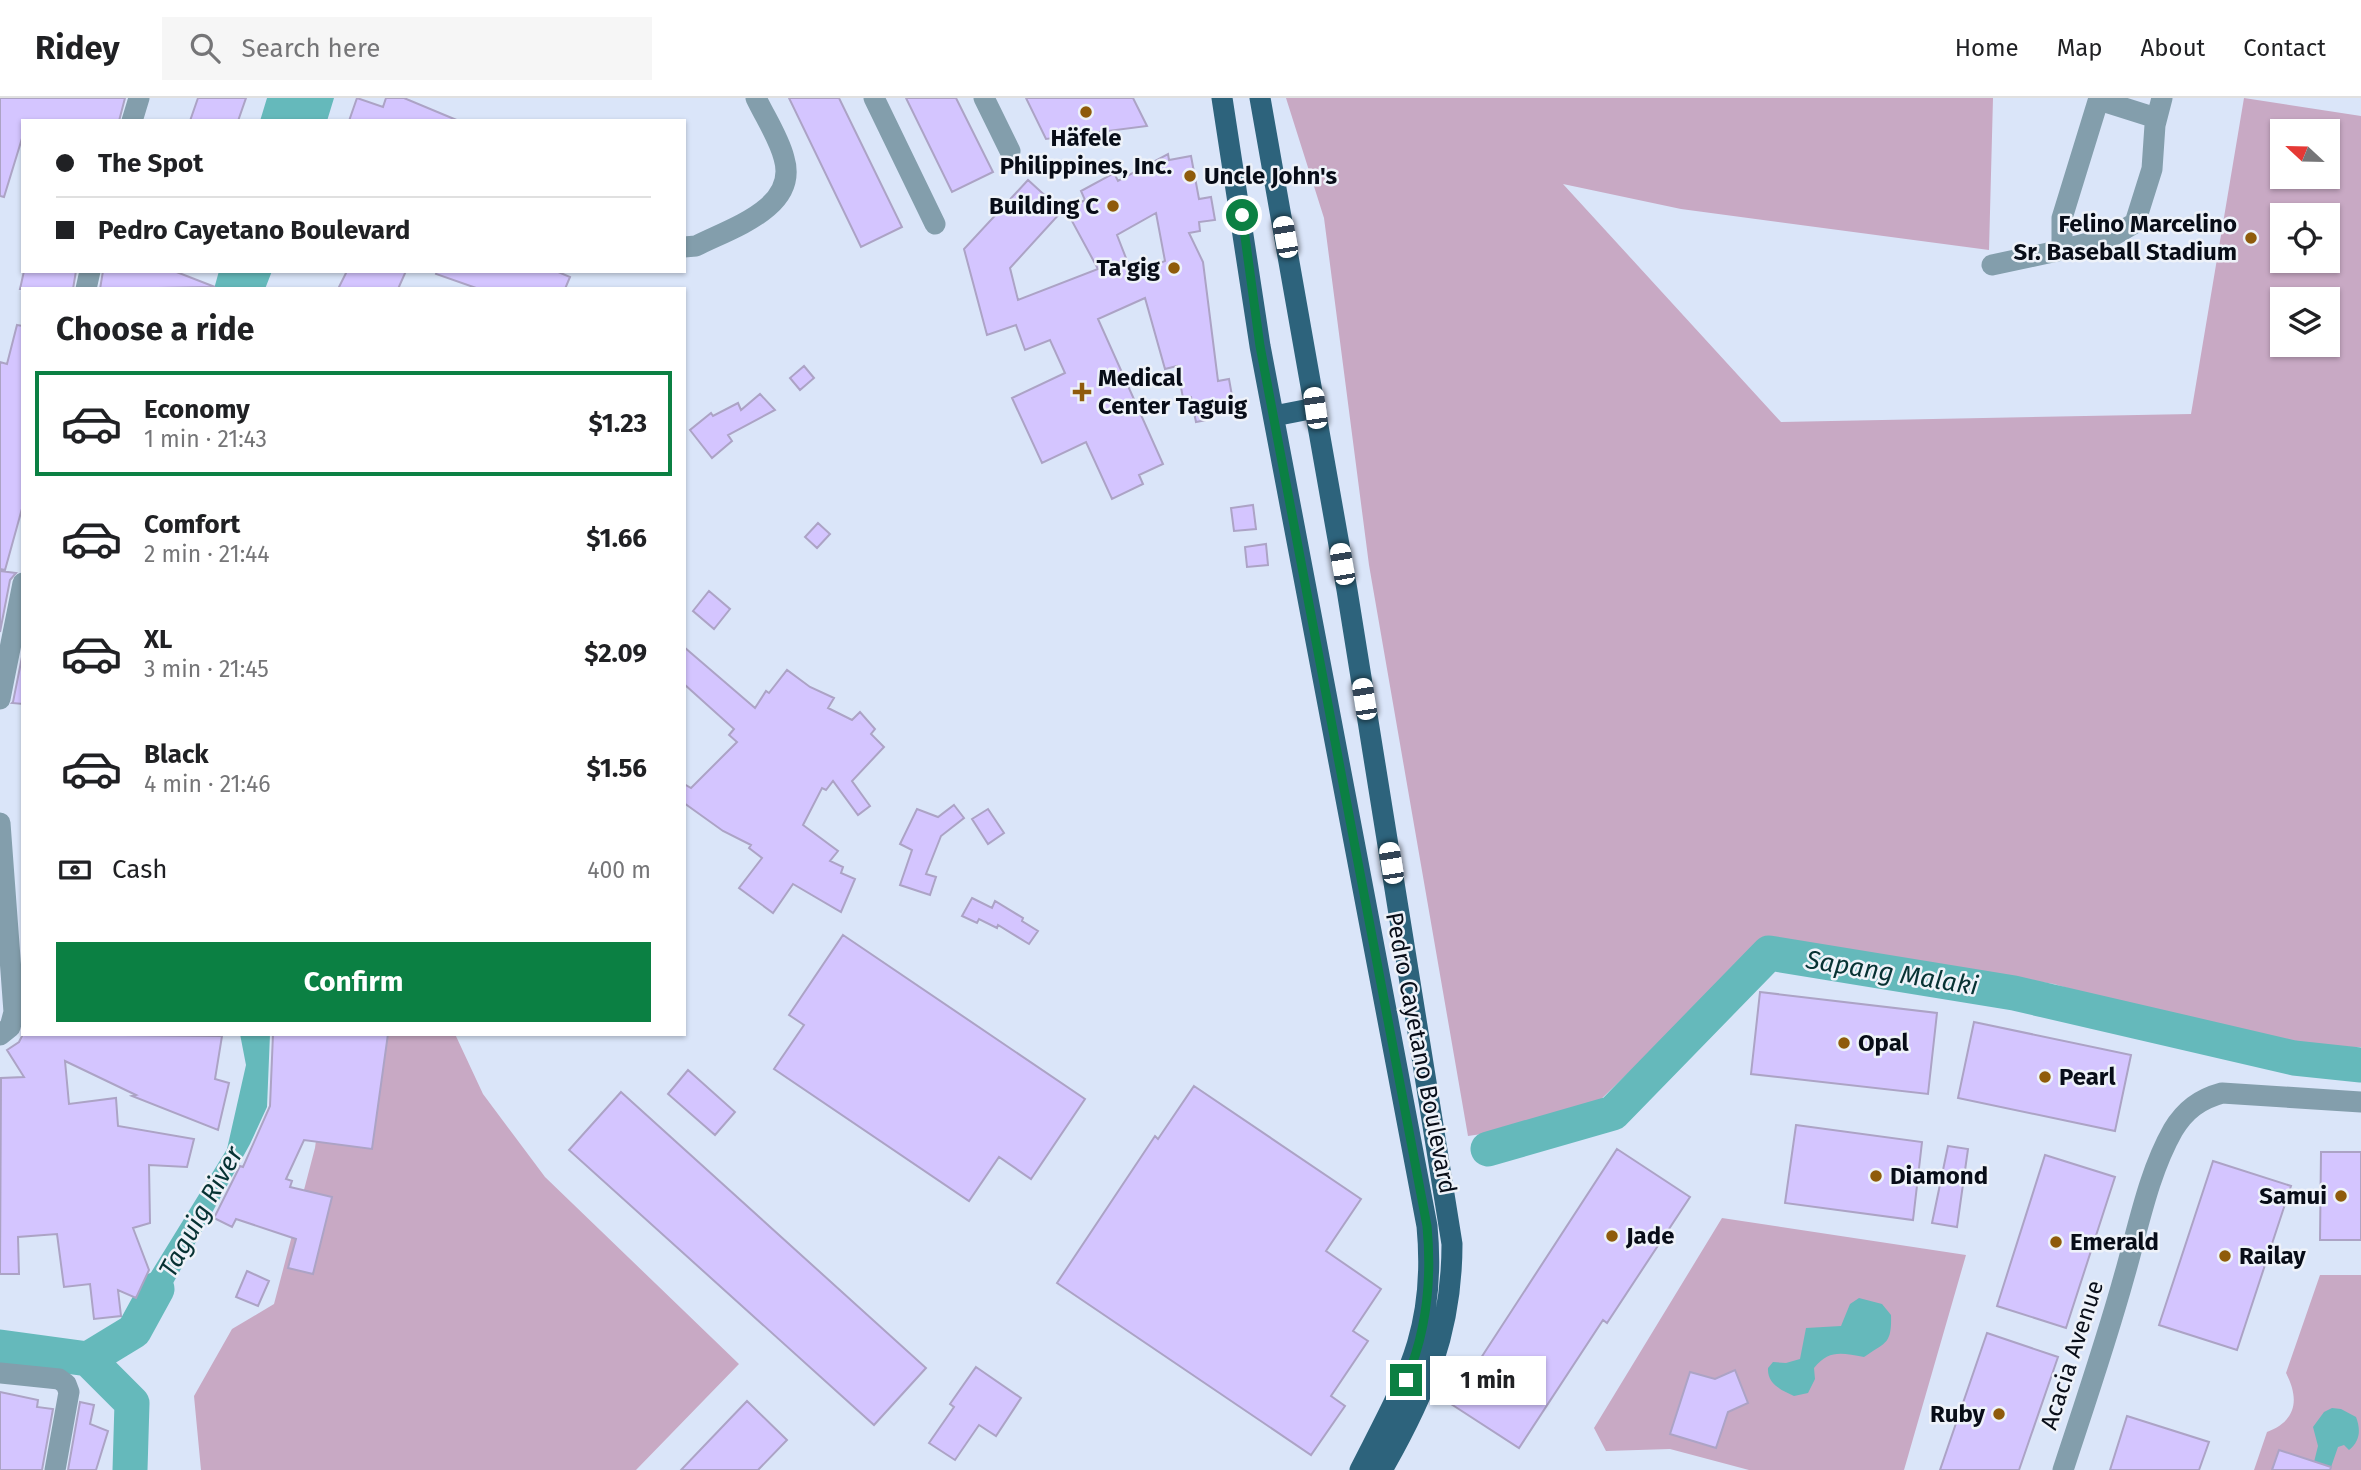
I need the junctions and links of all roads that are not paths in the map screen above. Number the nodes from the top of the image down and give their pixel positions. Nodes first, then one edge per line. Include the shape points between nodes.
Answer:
1 (139, 98) edge
2 (756, 98) edge
3 (874, 98) edge
4 (984, 98) edge
5 (1222, 98) edge
6 (1260, 98) edge
7 (2099, 99) edge
8 (2159, 108) edge
9 (133, 119) edge
10 (1010, 151) dead end
11 (935, 224) dead end
12 (686, 247) edge
13 (2062, 250) junction
14 (1992, 265) dead end
15 (1315, 408) junction
16 (1274, 416) junction
17 (21, 593) edge
18 (0, 699) edge
19 (0, 823) edge
20 (5, 1031) edge
21 (2361, 1102) edge
22 (0, 1373) edge
23 (55, 1470) edge
24 (1360, 1470) edge
25 (1382, 1470) edge
26 (2063, 1470) edge

1 - 9 street
2 - 12 street via 785,159 786,184 774,206
3 - 11 street
4 - 10 street
5 - 16 main road, Pedro Cayetano Boulevard
6 - 15 main road, Pedro Cayetano Boulevard
7 - 8 street
7 - 13 street via 2063,218
8 - 13 street via 2152,169 2134,223 2111,237
13 - 14 street
15 - 16 main road
15 - 25 main road, Pedro Cayetano Boulevard via 1452,1244 1449,1302 1437,1358
16 - 24 main road, Pedro Cayetano Boulevard via 1430,1250 1429,1288 1414,1362
17 - 18 street
19 - 20 street via 13,1012
21 - 26 street, Acacia Avenue via 2222,1093 2204,1098 2188,1110 2155,1169
22 - 23 street via 59,1379 66,1384 69,1392

